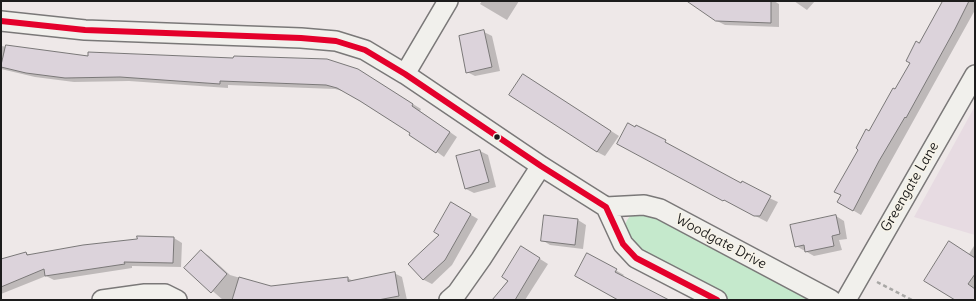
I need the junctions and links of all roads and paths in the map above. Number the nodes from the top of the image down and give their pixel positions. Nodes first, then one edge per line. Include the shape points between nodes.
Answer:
1 (448, 1) edge
2 (1, 21) edge
3 (405, 74) junction
4 (975, 75) edge
5 (541, 166) junction
6 (606, 207) junction
7 (861, 273) junction
8 (102, 300) edge
9 (177, 300) edge
10 (449, 300) edge
11 (717, 300) edge
12 (831, 300) edge
13 (846, 300) edge
14 (912, 300) edge

1 - 3 street
2 - 3 street via 85,30 336,41 365,50
3 - 5 street
4 - 7 street, Greengate Lane
5 - 6 street
5 - 10 street via 481,259
6 - 11 street via 623,244 636,258
6 - 12 street, Woodgate Drive via 644,205 660,209
7 - 13 street, Greengate Lane
7 - 14 path
8 - 9 street via 165,294

